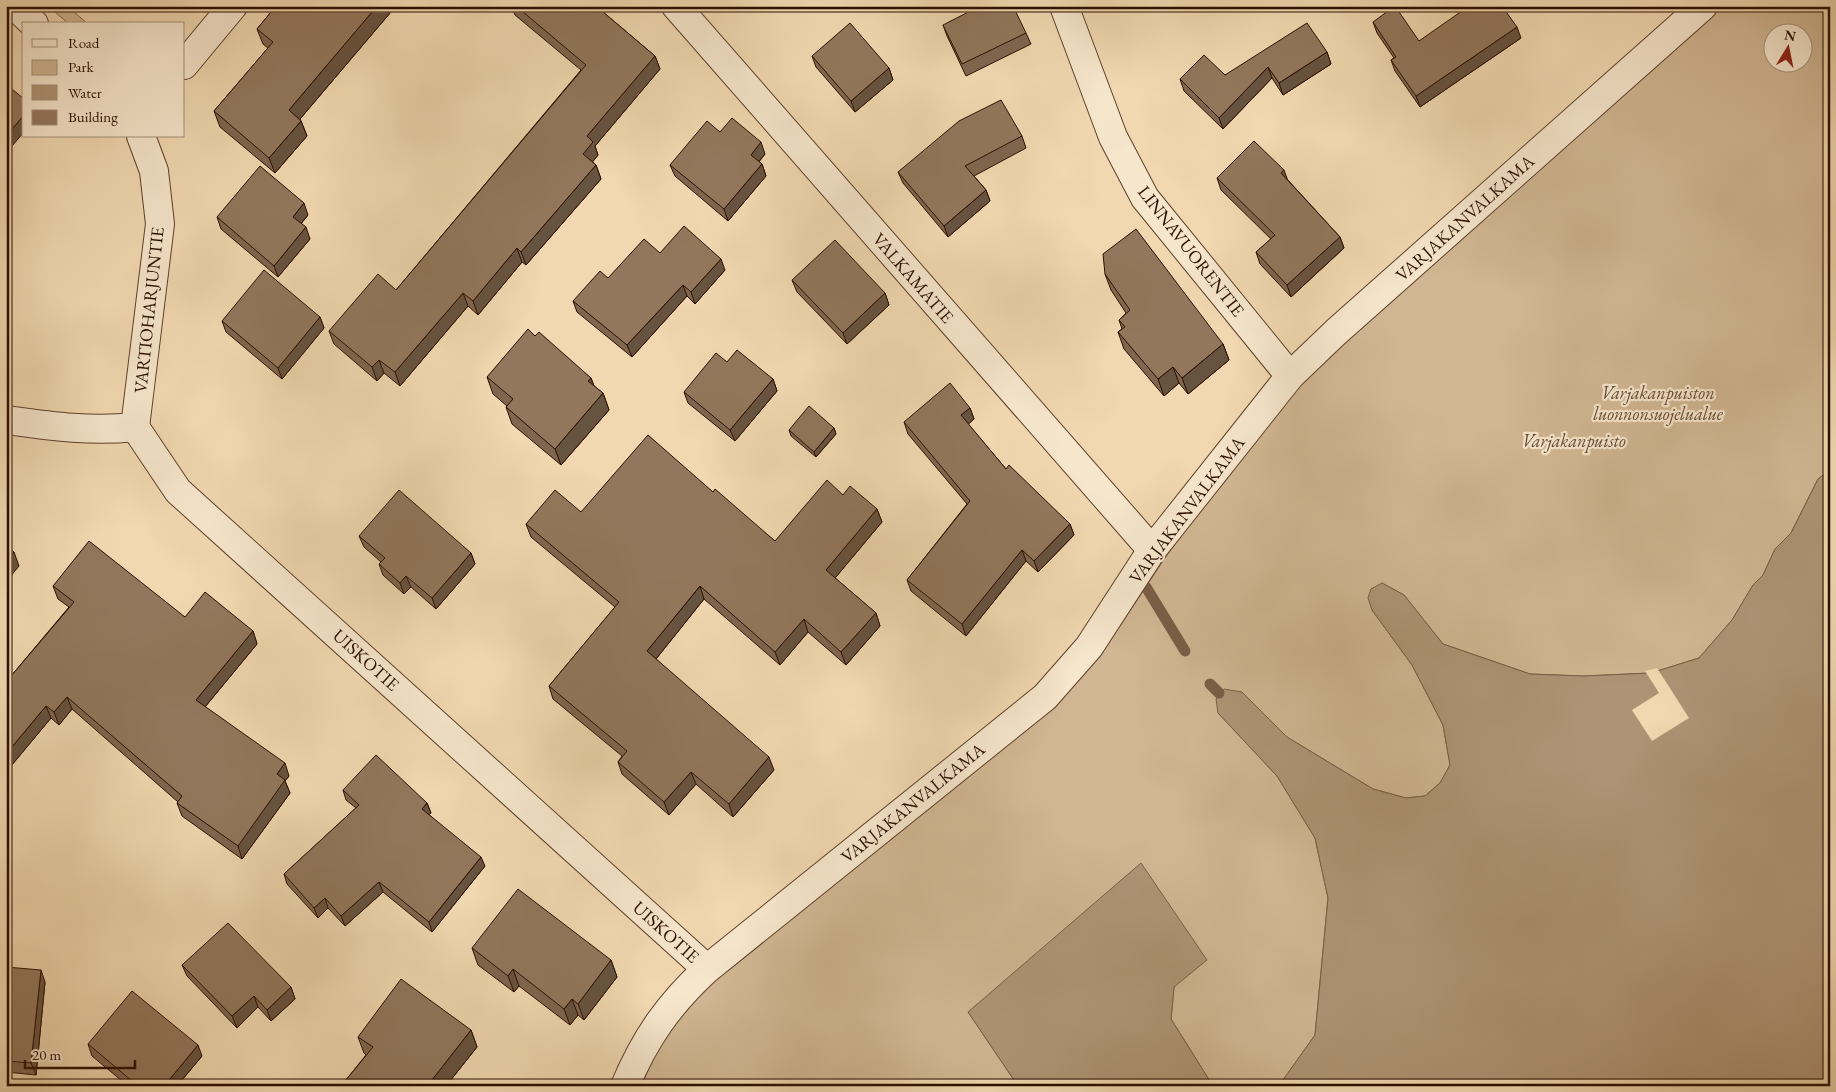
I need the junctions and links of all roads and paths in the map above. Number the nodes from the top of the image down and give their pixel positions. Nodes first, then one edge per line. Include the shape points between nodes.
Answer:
1 (15, 6) edge
2 (233, 6) edge
3 (676, 6) edge
4 (1064, 6) edge
5 (1703, 6) edge
6 (32, 22) edge
7 (185, 64) edge
8 (142, 138) edge
9 (1290, 376) junction
10 (6, 420) edge
11 (135, 427) junction
12 (1152, 550) junction
13 (706, 969) junction
14 (625, 1086) edge

1 - 6 street
2 - 7 street
3 - 12 street, VALKAMATIE
4 - 9 street, LINNAVUORENTIE via 1113,137 1146,198
5 - 9 street, VARJAKANVALKAMA
8 - 11 street, VARTIOHARJUNTIE via 154,171 160,224
9 - 12 street, VARJAKANVALKAMA
10 - 11 street via 79,429
11 - 13 street, UISKOTIE via 178,491
12 - 13 street, VARJAKANVALKAMA via 1089,648 1045,697
13 - 14 street, VARJAKANVALKAMA via 683,991 652,1031

